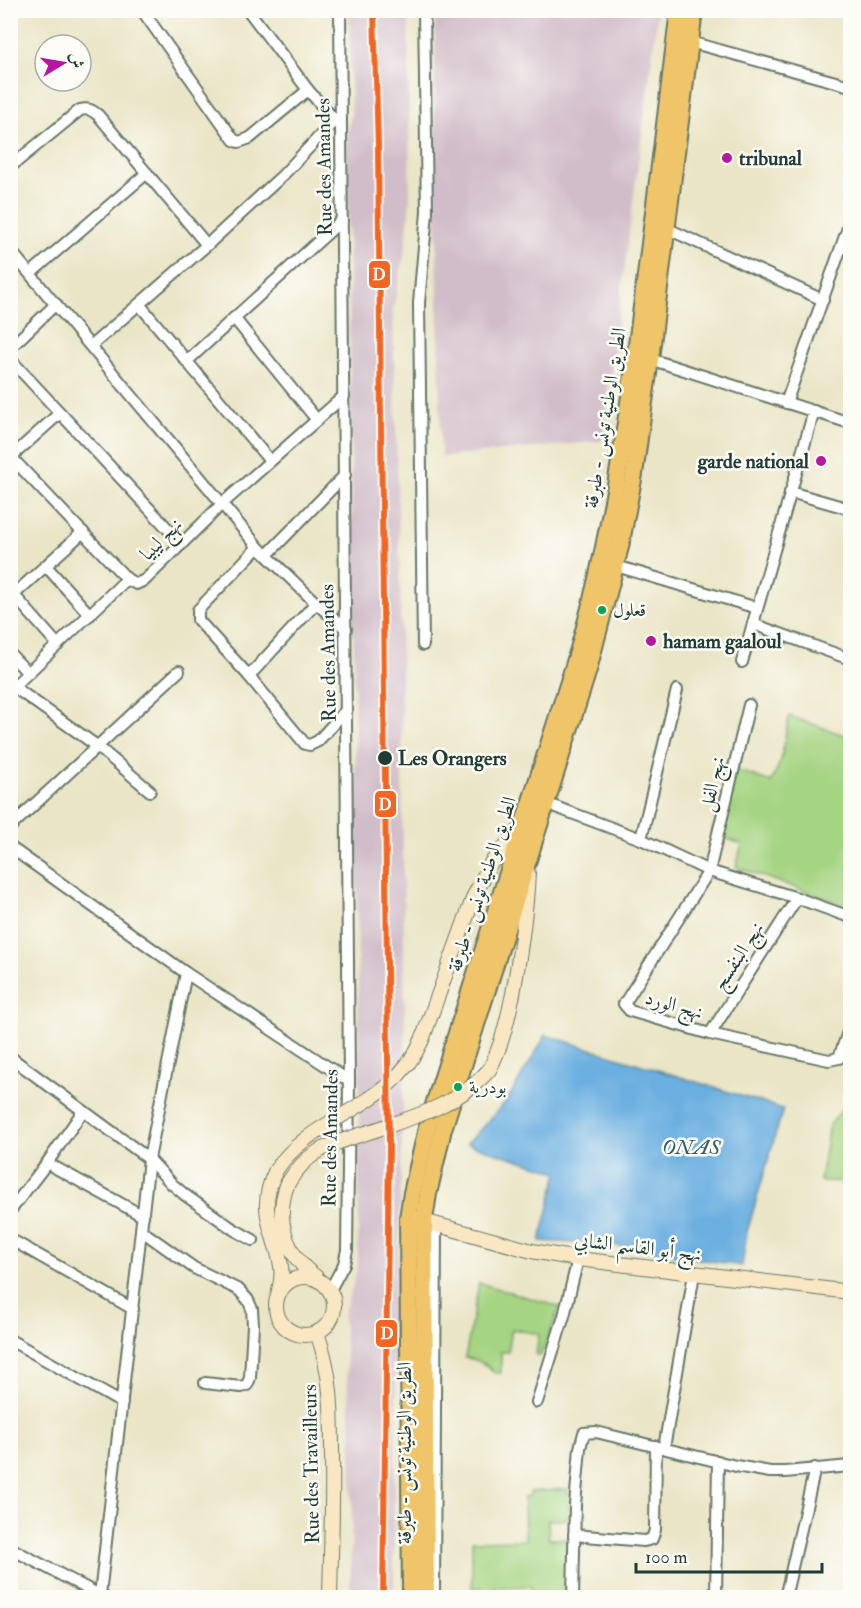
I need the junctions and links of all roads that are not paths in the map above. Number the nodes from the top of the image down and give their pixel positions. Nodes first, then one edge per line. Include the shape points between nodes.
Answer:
1 (142, 10) edge
2 (248, 10) edge
3 (340, 10) edge
4 (424, 10) edge
5 (679, 10) edge
6 (694, 10) edge
7 (690, 42) junction
8 (850, 86) edge
9 (309, 90) junction
10 (338, 124) junction
11 (10, 166) edge
12 (147, 173) junction
13 (342, 220) junction
14 (850, 222) edge
15 (666, 228) junction
16 (207, 246) junction
17 (10, 250) edge
18 (31, 273) junction
19 (822, 300) junction
20 (56, 304) junction
21 (140, 304) junction
22 (234, 318) junction
23 (91, 346) junction
24 (10, 348) edge
25 (10, 358) edge
26 (650, 359) junction
27 (187, 361) junction
28 (344, 396) junction
29 (786, 402) junction
30 (814, 411) junction
31 (60, 413) junction
32 (316, 420) junction
33 (850, 423) edge
34 (11, 457) edge
35 (270, 461) junction
36 (345, 475) junction
37 (790, 492) junction
38 (222, 504) junction
39 (850, 509) edge
40 (83, 532) junction
41 (182, 544) junction
42 (258, 547) junction
43 (267, 555) junction
44 (46, 566) junction
45 (616, 566) junction
46 (127, 579) junction
47 (12, 596) edge
48 (316, 603) junction
49 (757, 608) junction
50 (90, 615) junction
51 (753, 624) junction
52 (346, 629) junction
53 (58, 645) junction
54 (423, 645) dead end
55 (10, 654) edge
56 (850, 659) edge
57 (742, 662) dead end
58 (179, 671) dead end
59 (28, 673) junction
60 (249, 676) junction
61 (12, 689) edge
62 (677, 690) dead end
63 (749, 705) dead end
64 (347, 709) junction
65 (97, 746) junction
66 (150, 791) dead end
67 (545, 803) junction
68 (523, 825) junction
69 (10, 827) edge
70 (641, 838) junction
71 (532, 845) junction
72 (10, 847) edge
73 (709, 871) junction
74 (797, 898) junction
75 (850, 917) edge
76 (186, 973) junction
77 (850, 1026) edge
78 (710, 1034) junction
79 (10, 1057) edge
80 (349, 1081) junction
81 (83, 1111) junction
82 (149, 1158) junction
83 (47, 1163) junction
84 (10, 1211) edge
85 (143, 1216) junction
86 (423, 1221) junction
87 (142, 1231) junction
88 (10, 1239) edge
89 (253, 1240) dead end
90 (578, 1259) junction
91 (694, 1274) junction
92 (325, 1285) junction
93 (850, 1292) edge
94 (278, 1294) junction
95 (133, 1309) junction
96 (317, 1333) junction
97 (10, 1340) edge
98 (205, 1383) dead end
99 (537, 1402) dead end
100 (122, 1403) junction
101 (660, 1447) junction
102 (718, 1461) junction
103 (850, 1466) edge
104 (816, 1468) junction
105 (574, 1535) junction
106 (10, 1548) edge
107 (102, 1596) edge
108 (330, 1598) edge
109 (411, 1598) edge
110 (426, 1598) edge
111 (434, 1598) edge
112 (573, 1598) edge
113 (716, 1598) edge
114 (785, 1598) edge

1 - 9 street via 234,140 250,138
2 - 9 street
3 - 10 street, Rue des Amandes
4 - 54 street via 427,212 419,303
5 - 68 main road, الطريق الوطنية تونس - طبرقة via 614,503 591,611
6 - 7 main road, الطريق الوطنية تونس - طبرقة
7 - 8 street
7 - 15 main road, الطريق الوطنية تونس - طبرقة
9 - 10 street
10 - 13 street, Rue des Amandes
10 - 16 street
11 - 12 street via 87,108 98,115
12 - 16 street
12 - 18 street
13 - 22 street
13 - 28 street, Rue des Amandes
14 - 19 street
15 - 19 street
15 - 26 main road, الطريق الوطنية تونس - طبرقة
16 - 21 street
17 - 18 street
18 - 20 street
19 - 29 street
20 - 23 street
20 - 24 street
21 - 23 street
21 - 27 street
22 - 27 street
22 - 32 street
23 - 38 street
25 - 31 street
26 - 29 street
26 - 45 main road, الطريق الوطنية تونس - طبرقة
27 - 35 street
28 - 32 street, نهج ليبيا
28 - 36 street, Rue des Amandes
29 - 30 street
30 - 33 street
30 - 37 street
31 - 34 street
31 - 41 street
32 - 35 street, نهج ليبيا
34 - 40 street, نهج ليبيا
35 - 38 street, نهج ليبيا
36 - 43 street
36 - 52 street, Rue des Amandes
37 - 39 street
37 - 49 street
38 - 41 street, نهج ليبيا
38 - 42 street
40 - 44 street
40 - 46 street, نهج ليبيا
41 - 46 street, نهج ليبيا via 141,583 133,584
42 - 43 street
42 - 60 street via 197,614 202,627
43 - 48 street
44 - 47 street
44 - 50 street
45 - 49 street
45 - 67 main road, الطريق الوطنية تونس - طبرقة via 588,670
46 - 50 street
47 - 53 street
48 - 52 street
48 - 60 street
49 - 51 street
50 - 53 street
51 - 56 street
51 - 57 street
52 - 64 street, Rue des Amandes
53 - 59 street
55 - 59 street
58 - 65 street
59 - 61 street
60 - 64 street via 305,744 318,741
61 - 65 street
62 - 70 street
63 - 73 street, نهج الفل
64 - 80 street, Rue des Amandes
65 - 66 street
65 - 69 street
67 - 70 street
67 - 71 main road, الطريق الوطنية تونس - طبرقة
68 - 86 main road, الطريق الوطنية تونس - طبرقة via 428,1124 412,1192
68 - 94 street, bridge via 491,863 474,896 422,1040 411,1060 366,1103 300,1143 276,1170 268,1187 266,1207 280,1268
70 - 73 street
71 - 86 main road, الطريق الوطنية تونس - طبرقة via 443,1129
71 - 92 street, bridge via 520,959 503,1040 489,1070 472,1088 444,1104 321,1148 300,1165 288,1183 281,1210 287,1240 300,1264
72 - 76 street
73 - 74 street
73 - 78 street, نهج الورد via 624,1004 630,1011
74 - 75 street
74 - 78 street, نهج البنفسج
76 - 80 street
76 - 82 street
77 - 78 street, نهج الورد via 839,1058 833,1060
79 - 81 street
80 - 92 street, Rue des Amandes via 347,1250 344,1264
81 - 82 street
81 - 83 street
82 - 85 street
82 - 89 street via 185,1195
83 - 84 street
83 - 85 street
85 - 87 street
86 - 90 street, نهج أبو القاسم الشابي via 532,1251
86 - 109 main road, الطريق الوطنية تونس - طبرقة
86 - 110 main road, الطريق الوطنية تونس - طبرقة
86 - 111 street
87 - 95 street
87 - 98 street via 194,1268 239,1290 252,1309 248,1385
88 - 95 street
90 - 91 street, نهج أبو القاسم الشابي
90 - 99 street
91 - 93 street, نهج أبو القاسم الشابي
91 - 101 street
92 - 94 street via 306,1276 292,1279
92 - 96 street via 334,1304 332,1318
94 - 96 street via 276,1315 284,1327 296,1334
95 - 100 street
96 - 108 street, Rue des Travailleurs via 327,1360 330,1389
97 - 100 street
100 - 107 street
101 - 102 street
101 - 105 street via 652,1539
101 - 105 street via 596,1432 584,1434
102 - 104 street via 778,1472
102 - 113 street
103 - 104 street
104 - 114 street
105 - 112 street
106 - 107 street

